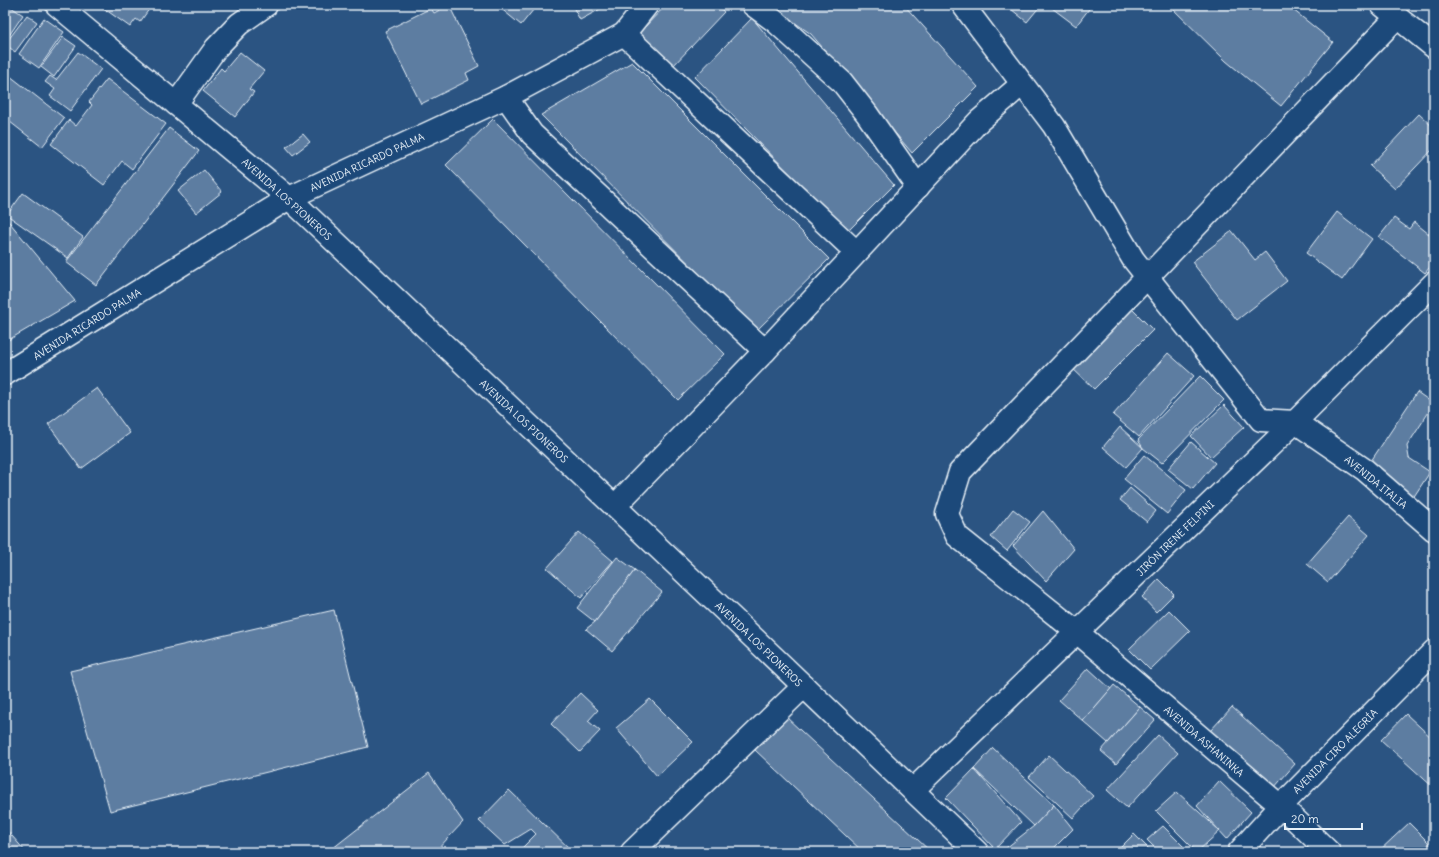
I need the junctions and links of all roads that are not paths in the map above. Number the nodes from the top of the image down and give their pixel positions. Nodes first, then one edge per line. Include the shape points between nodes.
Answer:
1 (57, 5) edge
2 (266, 5) edge
3 (647, 5) edge
4 (753, 5) edge
5 (963, 5) edge
6 (1390, 11) edge
7 (624, 34) junction
8 (1434, 47) edge
9 (1022, 84) junction
10 (506, 98) junction
11 (176, 104) junction
12 (918, 187) junction
13 (289, 198) junction
14 (856, 252) junction
15 (1147, 277) junction
16 (1434, 283) edge
17 (765, 351) junction
18 (5, 374) edge
19 (1295, 422) junction
20 (615, 506) junction
21 (1434, 530) edge
22 (1077, 632) junction
23 (1434, 652) edge
24 (804, 686) junction
25 (912, 790) junction
26 (1280, 806) junction
27 (632, 852) edge
28 (977, 852) edge
29 (1239, 852) edge
30 (1328, 852) edge

1 - 11 street, AVENIDA LOS PIONEROS
2 - 11 street via 239,24 216,48
3 - 7 street, AVENIDA RICARDO PALMA
4 - 12 street via 776,22 842,82
5 - 9 street
6 - 8 street
6 - 15 street, AVENIDA ASHANINKA
7 - 10 street, AVENIDA RICARDO PALMA
7 - 14 street
9 - 12 street via 979,121
9 - 15 street via 1054,126 1133,259
10 - 13 street, AVENIDA RICARDO PALMA
10 - 17 street via 532,134
11 - 13 street, AVENIDA LOS PIONEROS
12 - 14 street
13 - 18 street, AVENIDA RICARDO PALMA
13 - 20 street, AVENIDA LOS PIONEROS
14 - 17 street
15 - 19 street via 1261,420
15 - 22 street, AVENIDA ASHANINKA via 960,472 947,514 957,536
16 - 19 street, JIRÓN IRENE FELPINI
17 - 20 street
19 - 21 street, AVENIDA ITALIA via 1365,470
19 - 22 street, JIRÓN IRENE FELPINI
20 - 24 street, AVENIDA LOS PIONEROS
22 - 25 street, JIRÓN IRENE FELPINI
22 - 26 street, AVENIDA ASHANINKA
23 - 26 street, AVENIDA CIRO ALEGRÍA
24 - 25 street, AVENIDA LOS PIONEROS
24 - 27 street
25 - 28 street, AVENIDA LOS PIONEROS
26 - 29 street, AVENIDA CIRO ALEGRÍA
26 - 30 street, AVENIDA ASHANINKA

